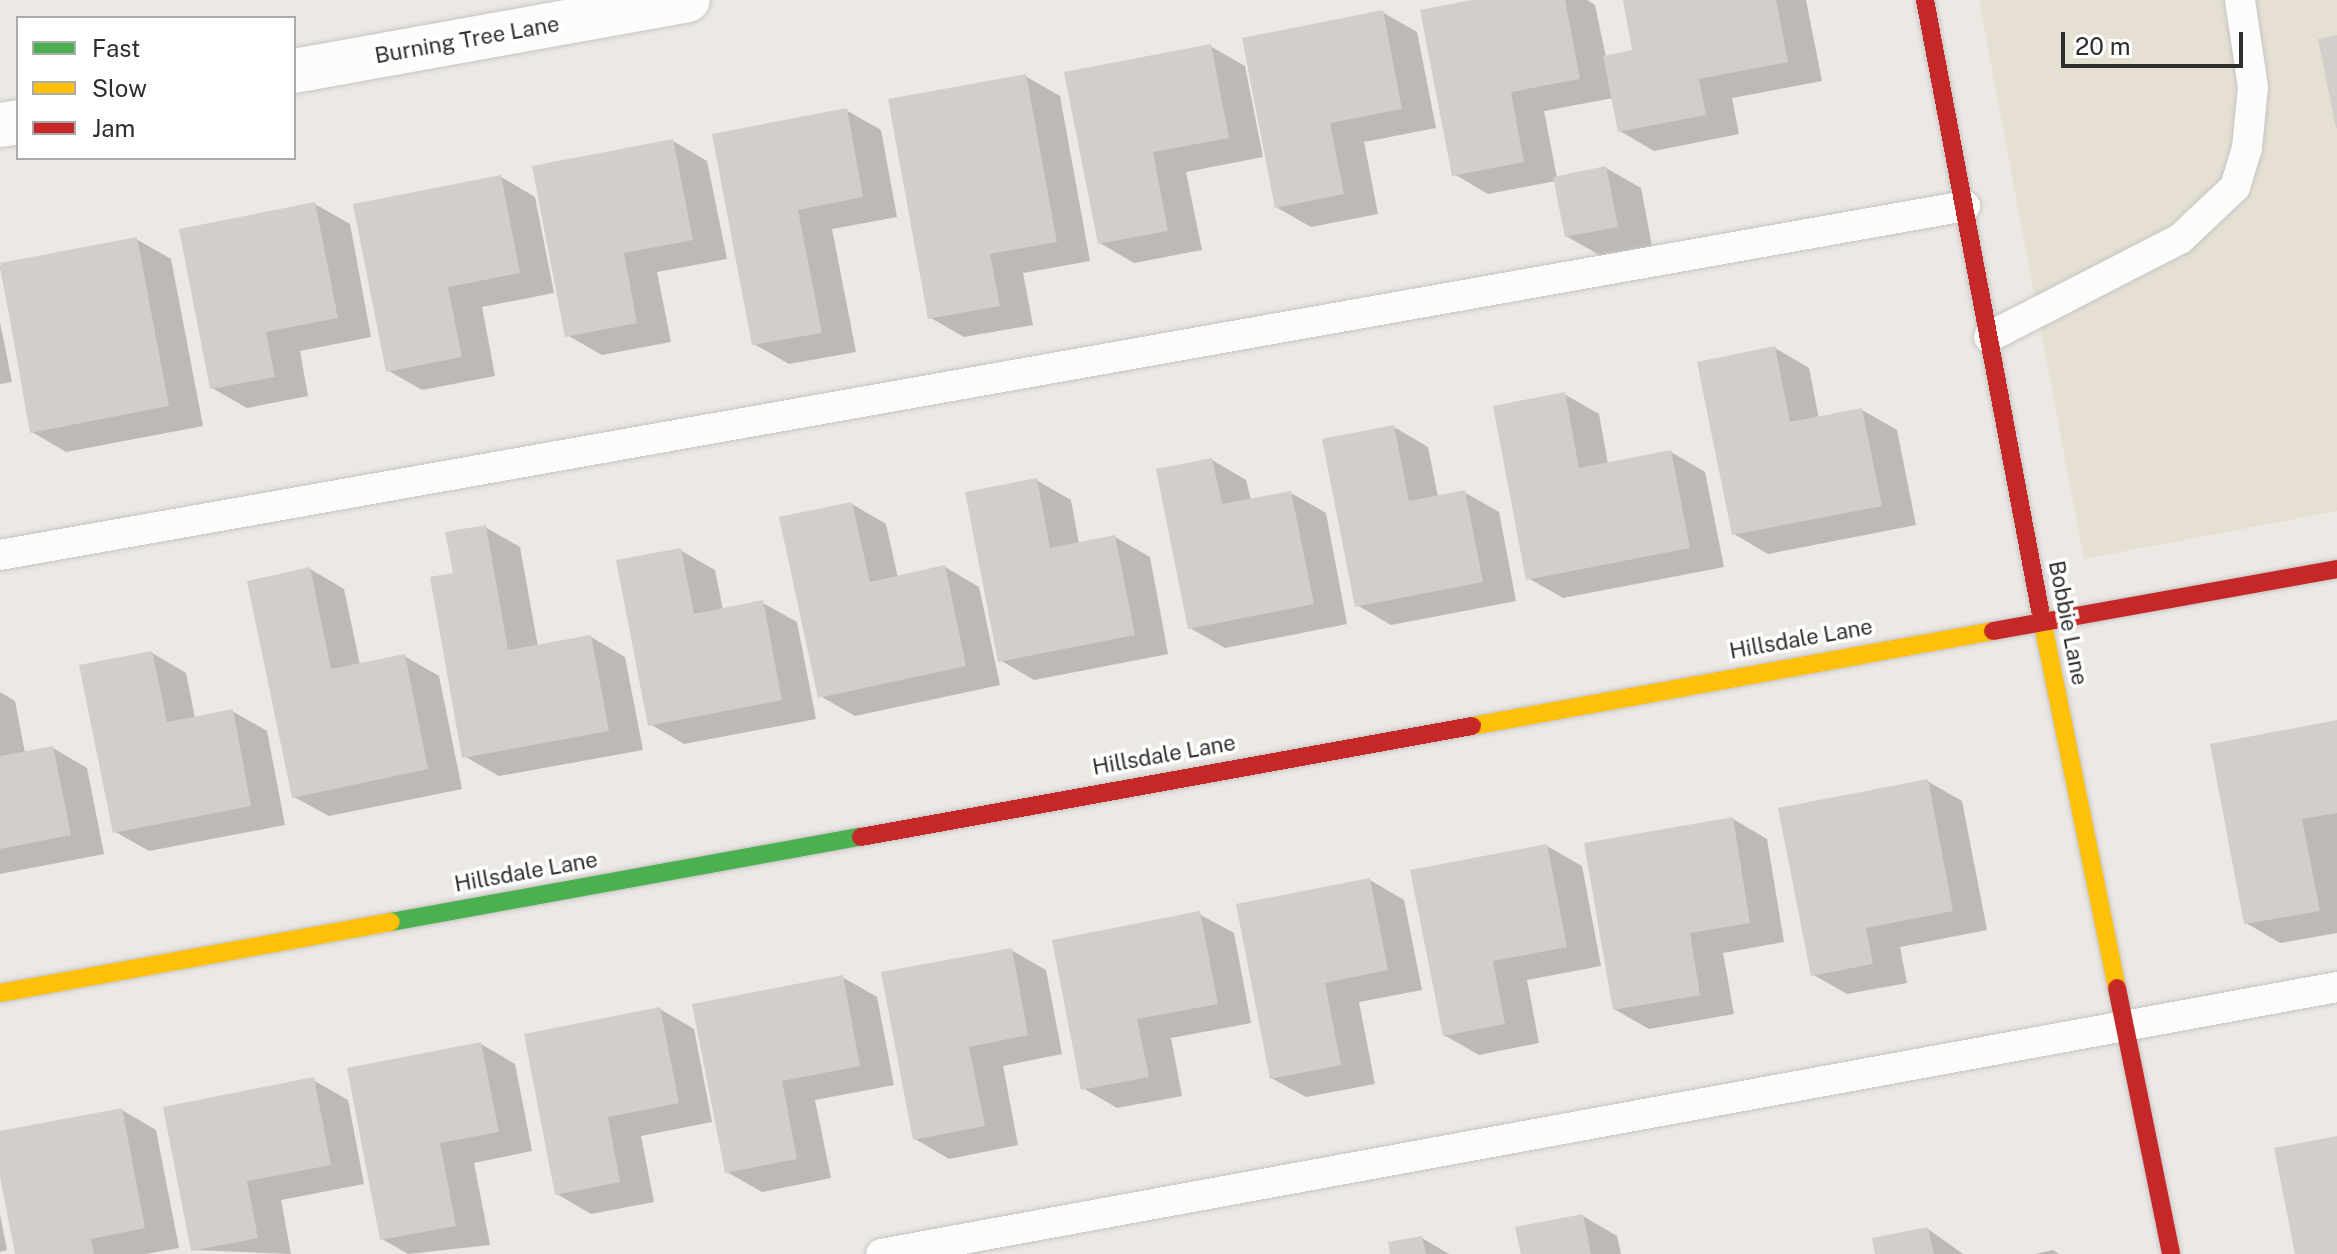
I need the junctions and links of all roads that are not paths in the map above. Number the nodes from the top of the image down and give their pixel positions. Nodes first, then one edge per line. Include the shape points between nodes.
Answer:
1 (688, 0) edge
2 (1925, 0) edge
3 (2240, 0) edge
4 (296, 71) edge
5 (1965, 206) junction
6 (1989, 337) junction
7 (0, 555) edge
8 (2337, 569) edge
9 (2042, 619) junction
10 (2337, 987) edge
11 (0, 993) edge
12 (2125, 1024) junction
13 (881, 1254) edge
14 (2171, 1254) edge

1 - 4 street, Burning Tree Lane
2 - 5 street, Bobbie Lane
3 - 6 lane via 2253,87 2247,148 2235,187 2180,239
5 - 6 street, Bobbie Lane
5 - 7 lane
6 - 9 street, Bobbie Lane
8 - 9 street, Hillsdale Lane
9 - 11 street, Hillsdale Lane
9 - 12 street, Bobbie Lane
10 - 12 lane
12 - 13 lane
12 - 14 street, Bobbie Lane

